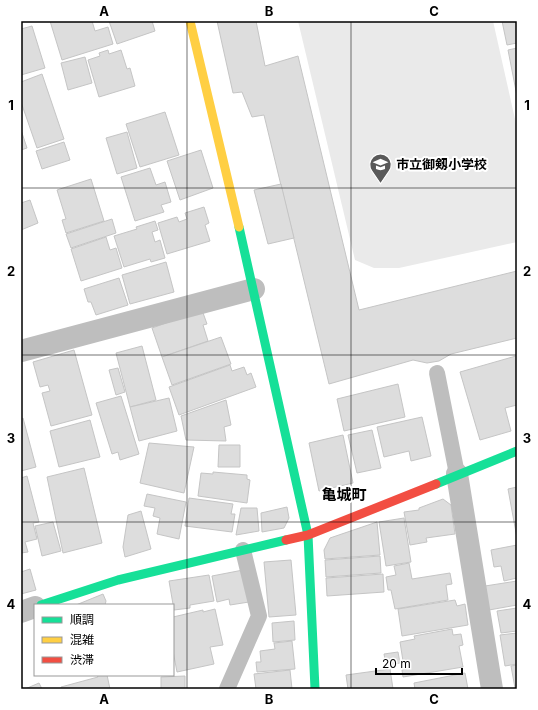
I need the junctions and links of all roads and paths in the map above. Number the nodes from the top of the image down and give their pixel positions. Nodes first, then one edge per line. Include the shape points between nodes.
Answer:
1 (190, 21) edge
2 (254, 289) junction
3 (21, 351) edge
4 (437, 373) dead end
5 (517, 451) edge
6 (457, 474) junction
7 (308, 535) junction
8 (243, 550) junction
9 (44, 604) edge
10 (34, 607) edge
11 (21, 612) edge
12 (227, 689) edge
13 (315, 689) edge
14 (492, 689) edge

1 - 2 street
2 - 3 street
2 - 7 street
4 - 6 lane
5 - 6 street
6 - 7 street
6 - 14 street
7 - 8 street
7 - 13 street
8 - 9 street via 118,580
8 - 12 lane via 259,616
10 - 11 street

